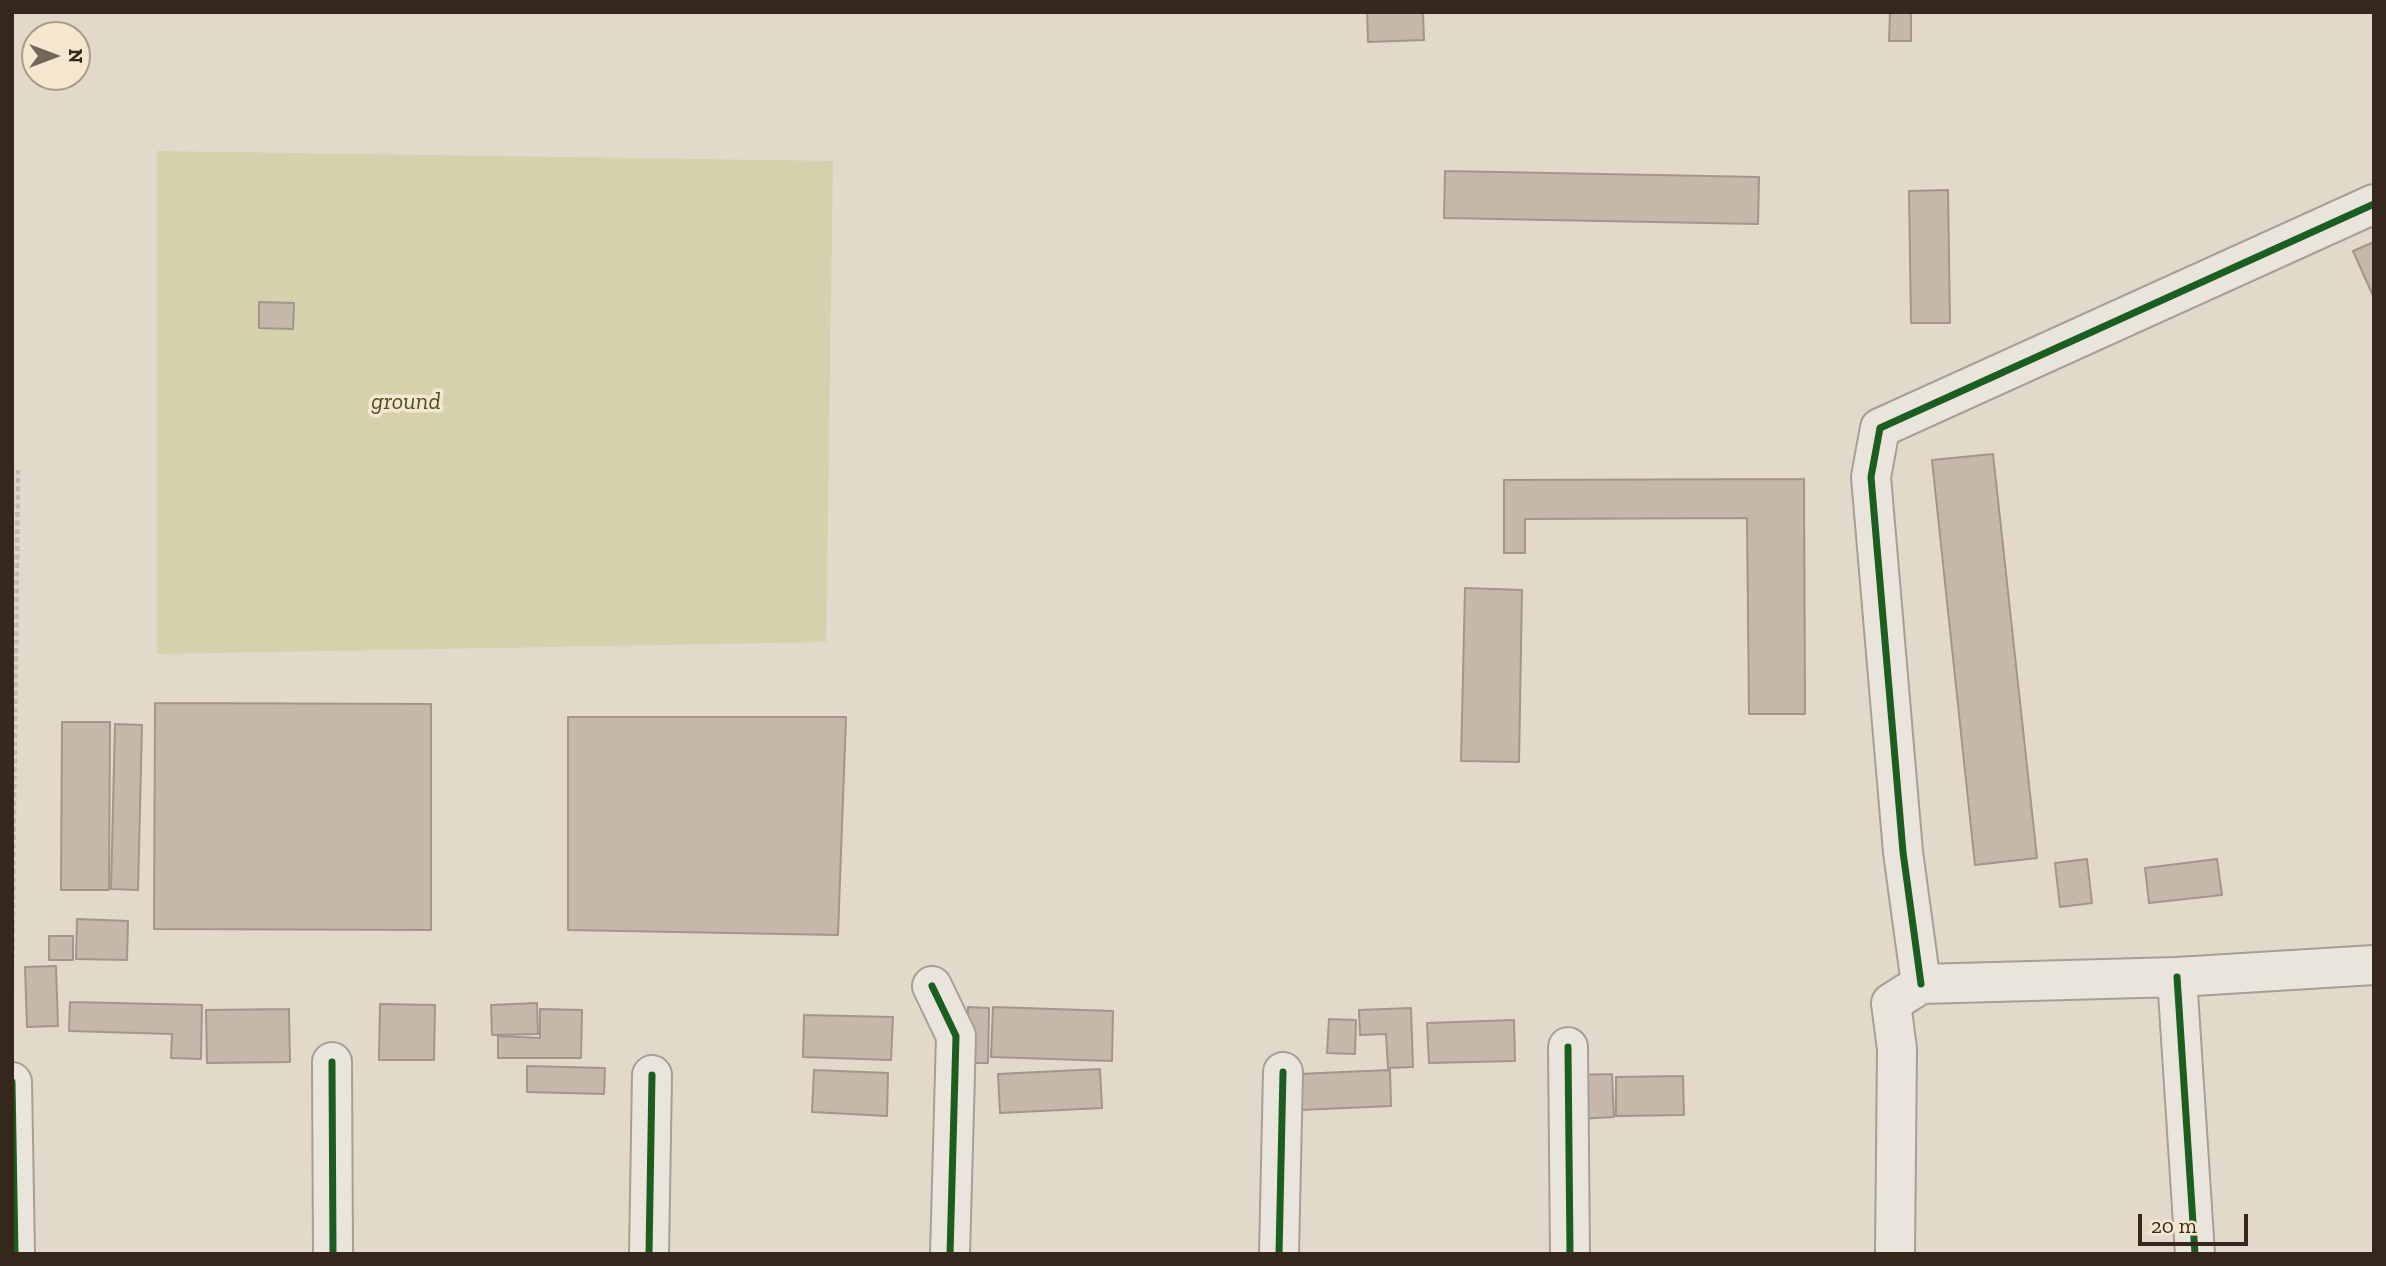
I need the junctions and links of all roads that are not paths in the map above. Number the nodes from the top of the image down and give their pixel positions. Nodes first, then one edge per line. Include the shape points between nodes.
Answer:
1 (2374, 204) edge
2 (2374, 965) edge
3 (2177, 977) junction
4 (1921, 984) junction
5 (932, 986) dead end
6 (1568, 1047) dead end
7 (332, 1062) dead end
8 (1283, 1072) dead end
9 (652, 1075) dead end
10 (12, 1082) edge
11 (15, 1254) edge
12 (333, 1254) edge
13 (649, 1254) edge
14 (950, 1254) edge
15 (1279, 1254) edge
16 (1570, 1254) edge
17 (1895, 1254) edge
18 (2195, 1254) edge

1 - 4 street via 1880,428 1871,477 1903,852
2 - 3 street
3 - 4 street
3 - 18 street
4 - 17 street via 1891,1003 1897,1049
5 - 14 street via 956,1036
6 - 16 street
7 - 12 street
8 - 15 street
9 - 13 street
10 - 11 street

